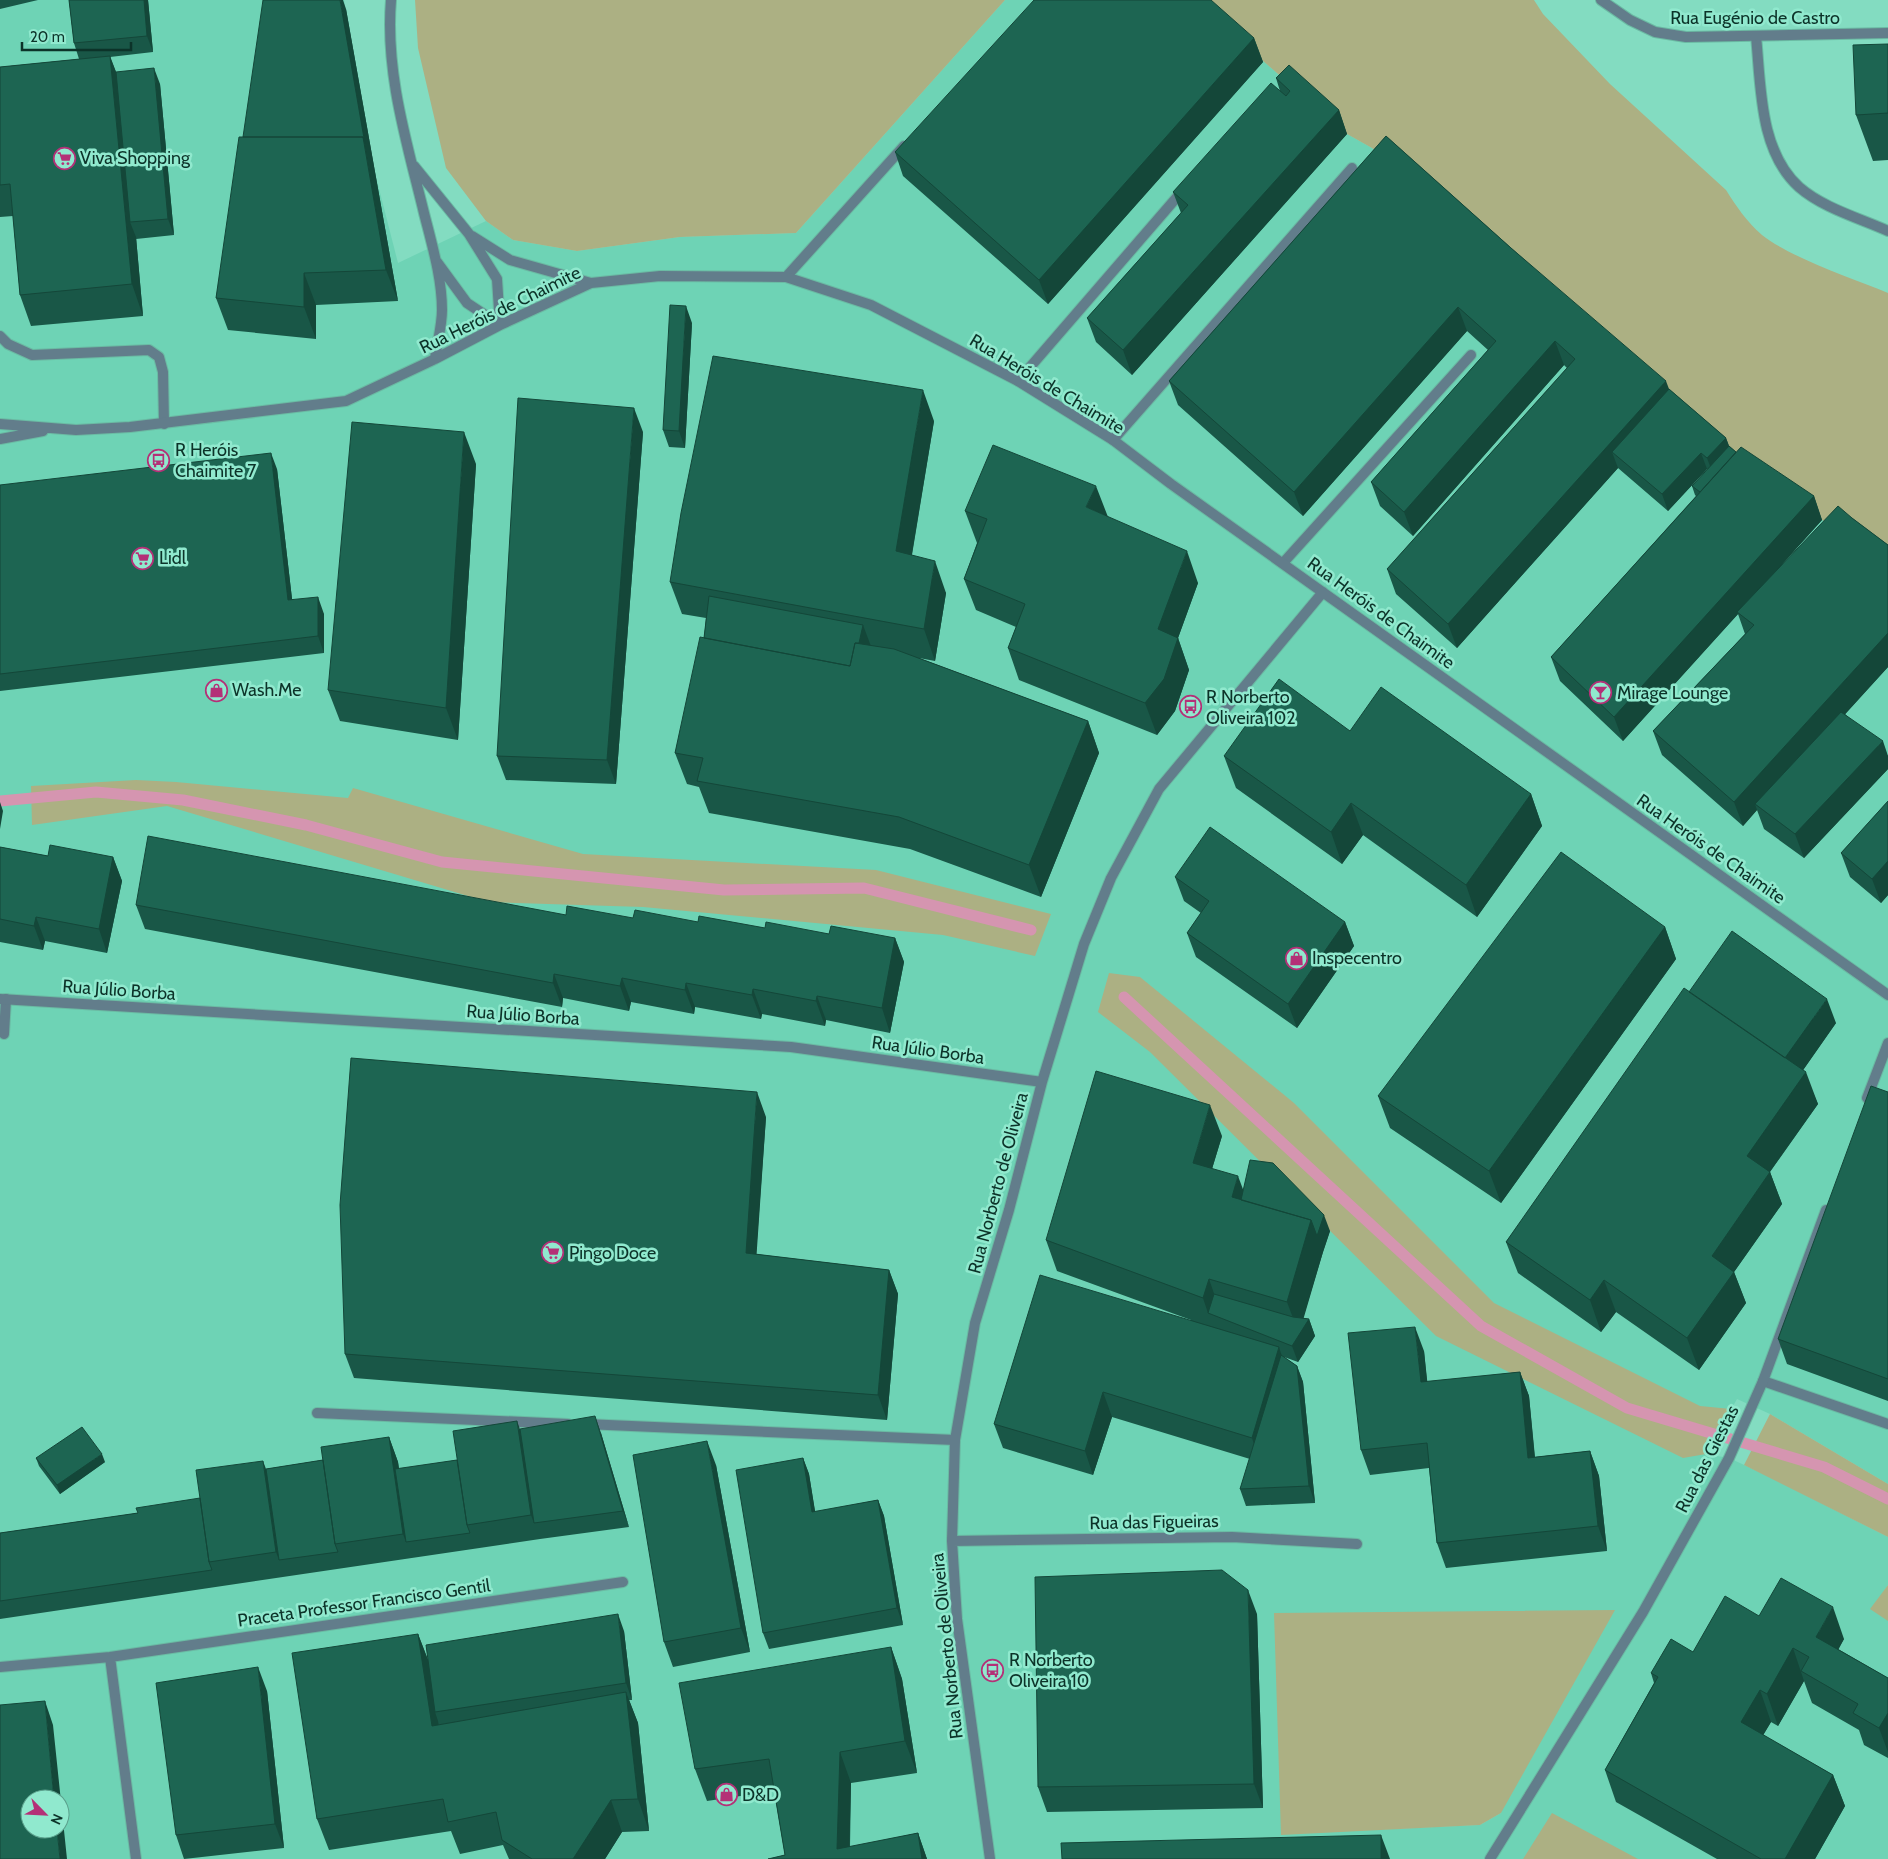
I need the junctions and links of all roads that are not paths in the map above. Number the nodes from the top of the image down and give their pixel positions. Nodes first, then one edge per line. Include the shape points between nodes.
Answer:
1 (391, 0) edge
2 (1601, 0) edge
3 (1888, 34) edge
4 (1756, 36) junction
5 (910, 139) edge
6 (412, 163) junction
7 (1352, 168) dead end
8 (1192, 181) edge
9 (1888, 231) edge
10 (469, 234) junction
11 (436, 261) junction
12 (786, 277) junction
13 (591, 283) junction
14 (500, 324) junction
15 (0, 336) edge
16 (1471, 355) dead end
17 (435, 359) junction
18 (1018, 381) junction
19 (0, 424) edge
20 (164, 424) junction
21 (57, 429) junction
22 (0, 439) edge
23 (1113, 440) junction
24 (1283, 563) junction
25 (1323, 592) junction
26 (1888, 995) edge
27 (3, 999) edge
28 (4, 1034) dead end
29 (1888, 1043) edge
30 (1042, 1082) junction
31 (1864, 1107) edge
32 (1830, 1198) edge
33 (1762, 1381) junction
34 (316, 1413) dead end
35 (1888, 1424) edge
36 (955, 1440) junction
37 (952, 1541) junction
38 (1357, 1544) dead end
39 (623, 1582) dead end
40 (110, 1657) junction
41 (0, 1667) edge
42 (136, 1859) edge
43 (990, 1859) edge
44 (1490, 1859) edge

1 - 6 street via 392,67
2 - 4 street, Rua Eugénio de Castro via 1655,32 1686,37
3 - 4 street, Rua Eugénio de Castro
4 - 9 street via 1768,135 1782,166 1800,187 1830,206
5 - 12 street
6 - 10 street
6 - 11 street
7 - 23 street
8 - 18 street
10 - 13 street via 510,260
10 - 14 street via 497,279
11 - 14 street via 467,303
11 - 17 street via 442,311
12 - 13 street, Rua Heróis de Chaimite via 660,276
12 - 18 street, Rua Heróis de Chaimite via 871,305
13 - 14 street, Rua Heróis de Chaimite
14 - 17 street, Rua Heróis de Chaimite
15 - 20 street via 8,344 32,354 149,350 158,357 163,372
16 - 24 street
17 - 20 street, Rua Heróis de Chaimite via 346,401
18 - 23 street, Rua Heróis de Chaimite
19 - 21 street, Rua Heróis de Chaimite
20 - 21 street, Rua Heróis de Chaimite
21 - 22 street, Rua Heróis de Chaimite
23 - 24 street, Rua Heróis de Chaimite
24 - 25 street, Rua Heróis de Chaimite
25 - 26 street, Rua Heróis de Chaimite
25 - 30 street, Rua Norberto de Oliveira via 1159,788 1111,878 1084,944
27 - 28 street
27 - 30 street, Rua Júlio Borba via 792,1048
29 - 31 street
30 - 36 street, Rua Norberto de Oliveira via 975,1323
32 - 33 street, Rua das Giestas
33 - 35 street
33 - 44 street, Rua das Giestas via 1729,1458 1643,1612
34 - 36 street
36 - 37 street, Rua Norberto de Oliveira
37 - 38 street, Rua das Figueiras via 1232,1537
37 - 43 street, Rua Norberto de Oliveira via 957,1620
39 - 40 street, Praceta Professor Francisco Gentil
40 - 41 street, Praceta Professor Francisco Gentil
40 - 42 street

